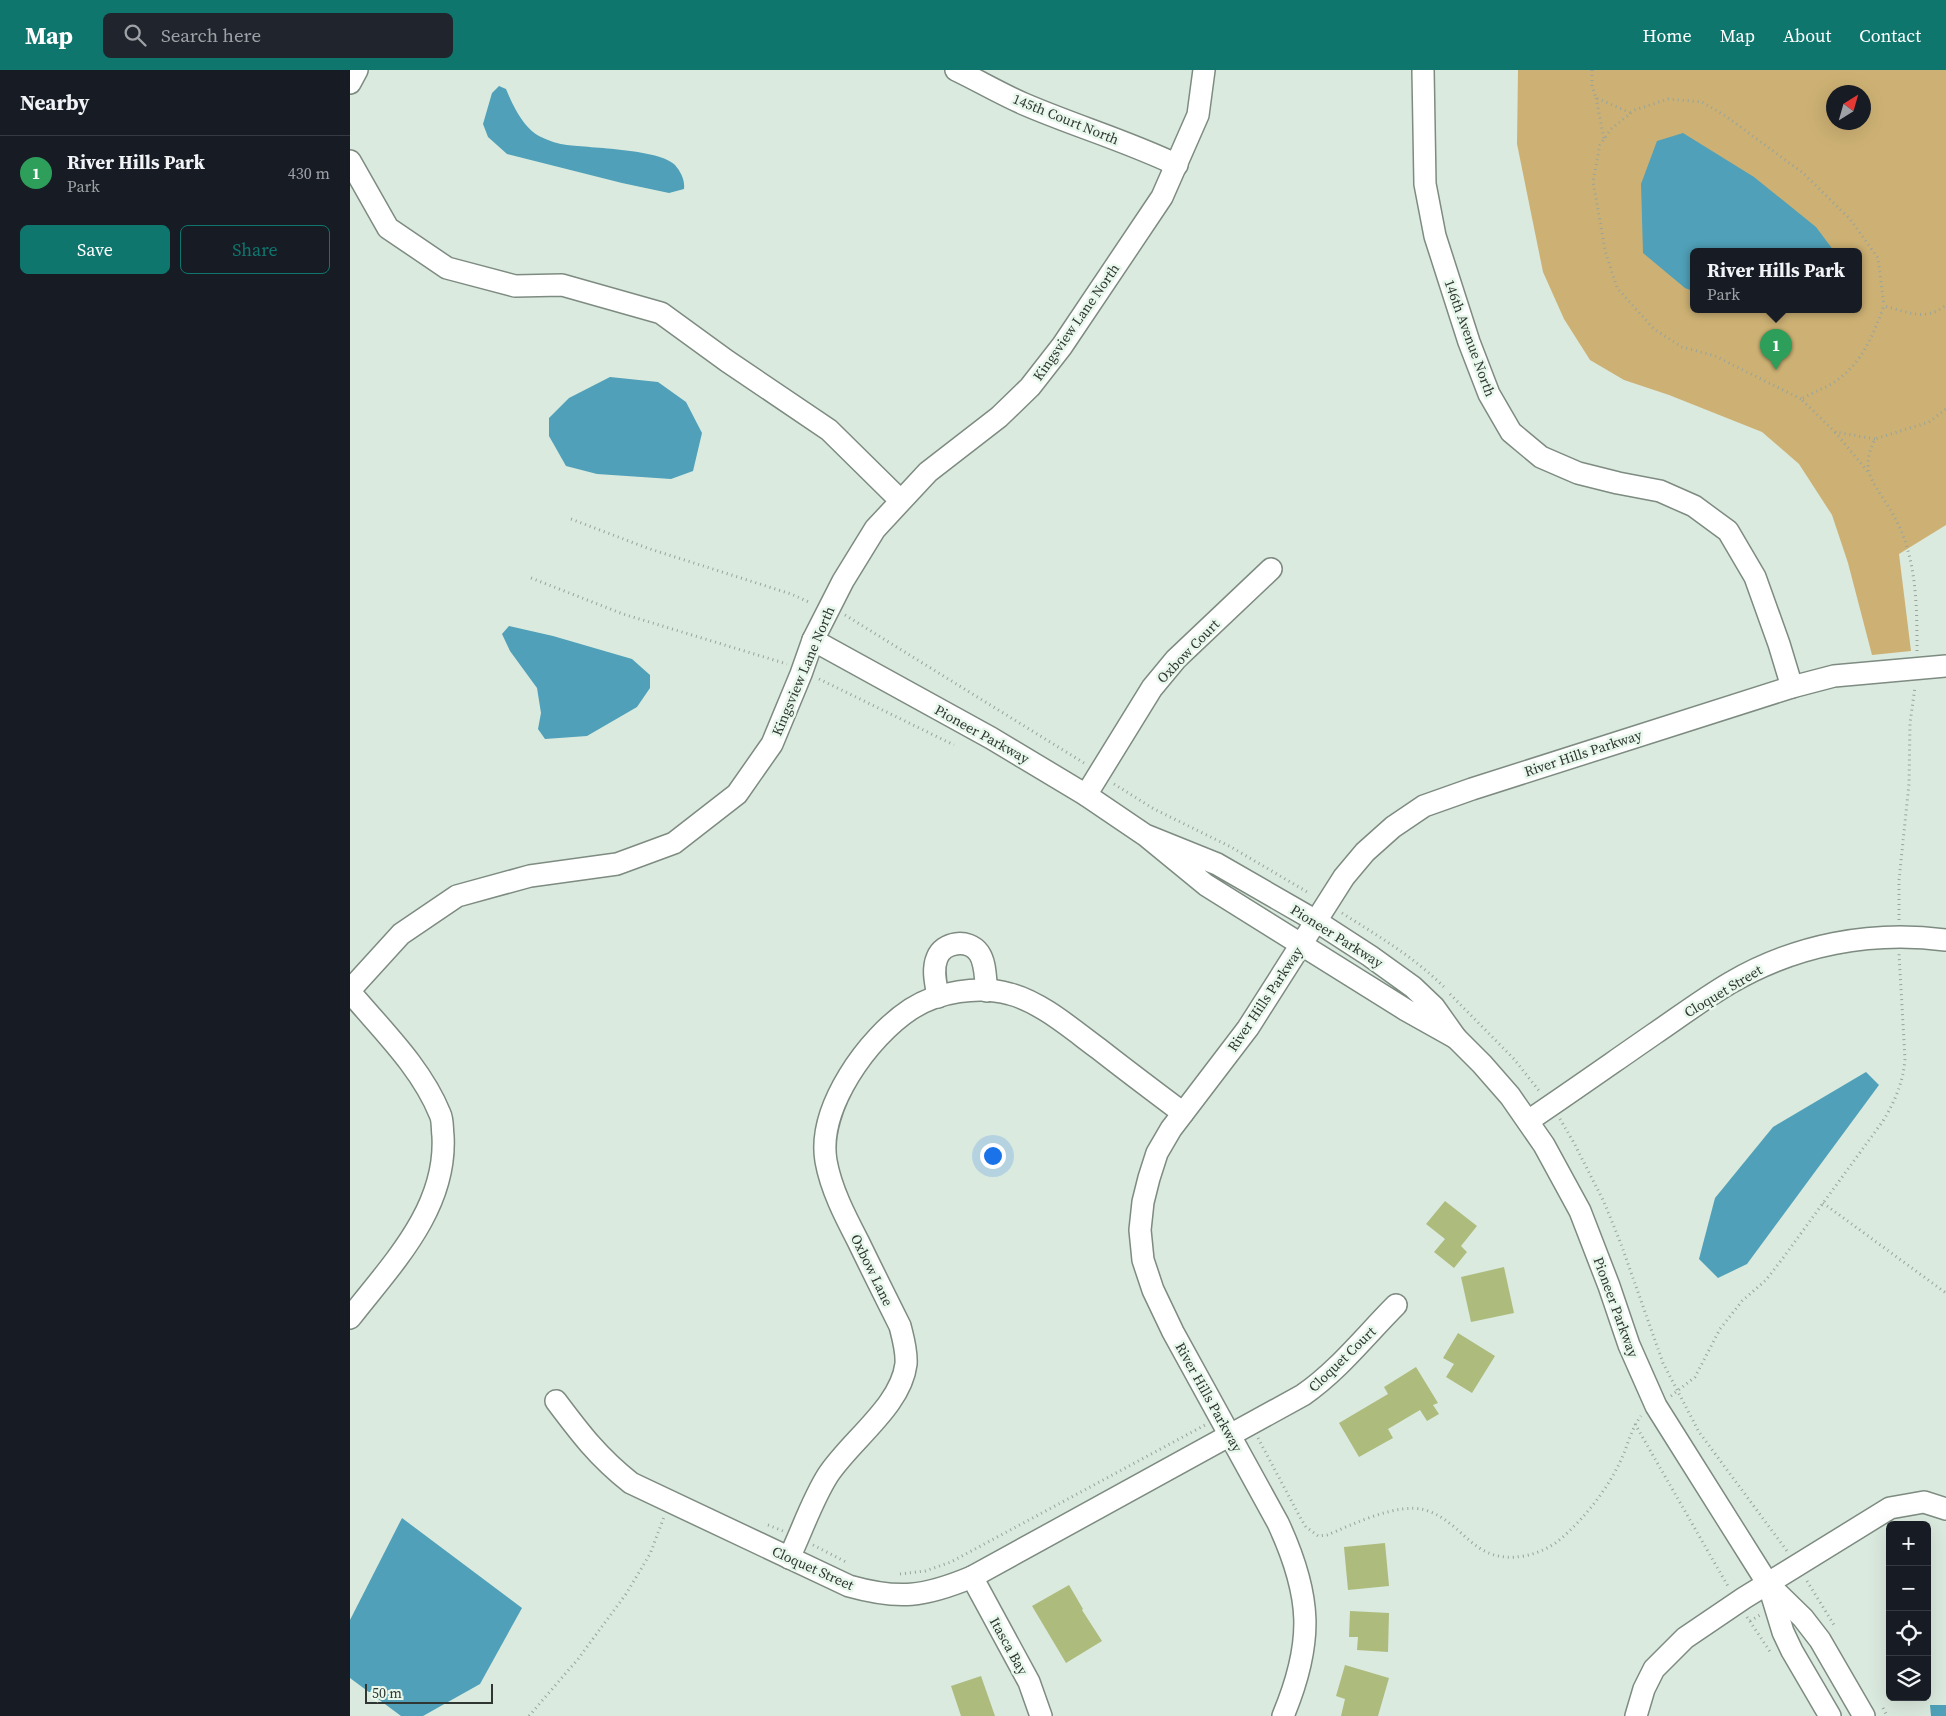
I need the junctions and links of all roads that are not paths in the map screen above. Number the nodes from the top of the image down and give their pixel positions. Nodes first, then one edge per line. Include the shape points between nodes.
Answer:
1 (357, 70) edge
2 (956, 70) edge
3 (1204, 70) edge
4 (1423, 70) edge
5 (350, 83) edge
6 (350, 161) edge
7 (1177, 165) junction
8 (900, 500) junction
9 (1270, 569) dead end
10 (813, 640) junction
11 (1946, 666) edge
12 (1792, 687) junction
13 (1086, 794) junction
14 (1145, 835) junction
15 (1316, 922) junction
16 (1946, 940) edge
17 (1301, 946) junction
18 (350, 991) edge
19 (986, 991) junction
20 (938, 997) junction
21 (1456, 1038) junction
22 (1183, 1113) junction
23 (1528, 1121) junction
24 (1396, 1305) dead end
25 (350, 1318) edge
26 (556, 1400) dead end
27 (1230, 1435) junction
28 (1946, 1509) edge
29 (789, 1558) junction
30 (972, 1578) junction
31 (1768, 1584) junction
32 (1040, 1716) edge
33 (1283, 1716) edge
34 (1636, 1716) edge
35 (1830, 1716) edge
36 (1864, 1716) edge

1 - 5 street
2 - 7 street, 145th Court North via 1023,104 1146,150
3 - 7 street, Kingsview Lane North via 1198,115
4 - 12 street, 146th Avenue North via 1425,184 1435,236 1489,394 1511,432 1541,457 1578,473 1660,491 1694,506 1728,531 1755,578
6 - 8 street via 388,228 447,268 515,286 562,285 661,312 829,430
7 - 8 street, Kingsview Lane North via 1162,196 1062,346 1030,387 999,417 928,472
8 - 10 street, Kingsview Lane North via 875,529 843,581
9 - 13 street, Oxbow Court via 1176,659 1152,688
10 - 13 street, Pioneer Parkway
10 - 18 street, Kingsview Lane North via 772,744 737,794 674,843 617,864 530,876 457,896 401,934
11 - 12 street, River Hills Parkway via 1834,676
12 - 15 street, River Hills Parkway via 1424,806 1365,852 1344,877
13 - 14 street, Pioneer Parkway
14 - 15 street, Pioneer Parkway via 1218,864
14 - 17 street, Pioneer Parkway via 1206,885
15 - 17 street, River Hills Parkway
15 - 21 street, Pioneer Parkway via 1413,987 1434,1006
16 - 23 street, Cloquet Street via 1861,939 1823,945 1758,968 1698,1003
17 - 21 street, Pioneer Parkway
17 - 22 street, River Hills Parkway via 1248,1028
18 - 25 street, Kingsview Lane North via 420,1076 442,1116 444,1155 432,1204 408,1244
19 - 20 street, Oxbow Lane via 963,991
19 - 20 street via 984,964 978,952 969,944 956,943 945,947 937,957 934,970
19 - 22 street, Oxbow Lane via 1010,994 1059,1019
20 - 29 street, Oxbow Lane via 912,1008 889,1027 848,1077 828,1121 826,1159 830,1178 900,1326 906,1363 895,1394 828,1476
21 - 23 street, Pioneer Parkway via 1482,1064
22 - 27 street, River Hills Parkway via 1157,1153 1148,1178 1140,1230 1143,1260 1173,1332
23 - 31 street, Pioneer Parkway via 1580,1211 1628,1344 1656,1406
24 - 27 street, Cloquet Court via 1316,1387
26 - 29 street, Cloquet Street via 586,1441 608,1465 631,1483
27 - 30 street, Cloquet Street
27 - 33 street, River Hills Parkway via 1286,1540 1300,1585 1306,1632 1297,1680
28 - 31 street via 1924,1502 1890,1508 1792,1559
29 - 30 street, Cloquet Street via 849,1586 896,1596 922,1594
30 - 32 street, Itasca Bay via 1029,1682
31 - 34 street via 1685,1638 1654,1669
31 - 35 street, Pioneer Parkway via 1783,1632
31 - 36 street, Pioneer Parkway via 1820,1640

